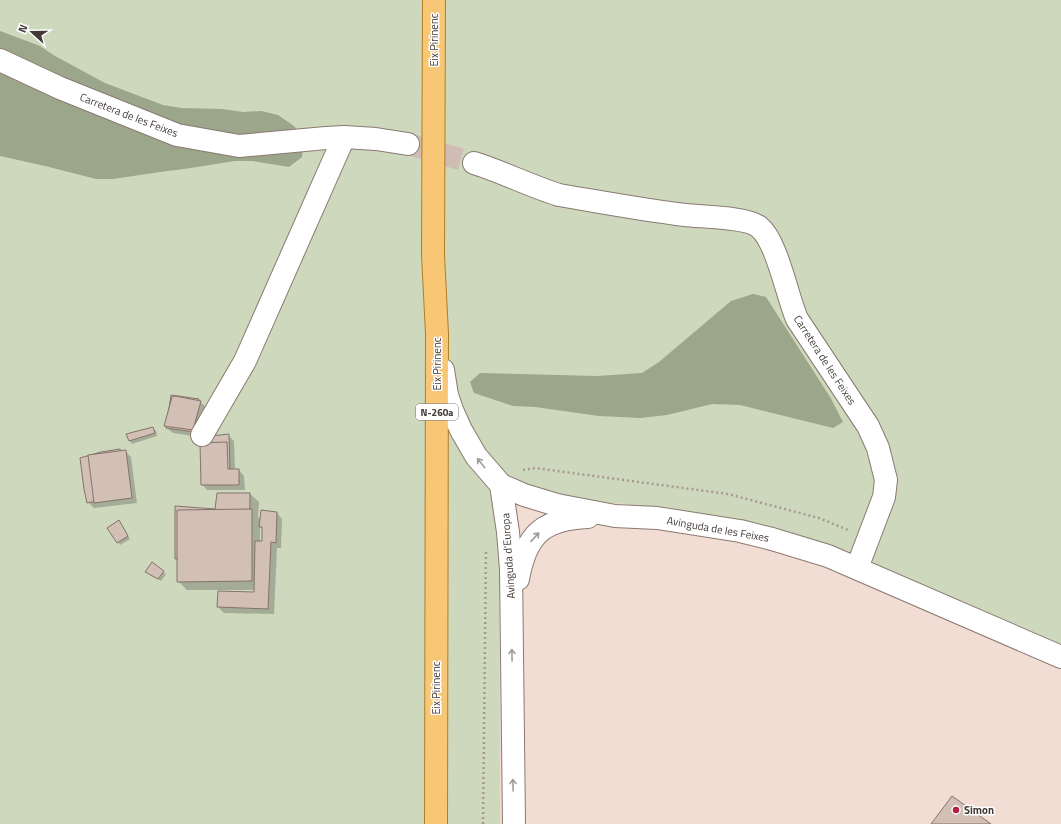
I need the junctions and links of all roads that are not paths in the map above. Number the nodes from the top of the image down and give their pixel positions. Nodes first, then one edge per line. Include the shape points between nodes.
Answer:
1 (434, 0) edge
2 (0, 60) edge
3 (344, 137) junction
4 (408, 144) tunnel mouth
5 (474, 163) tunnel mouth
6 (437, 334) junction
7 (202, 435) dead end
8 (501, 485) junction
9 (615, 516) junction
10 (857, 568) junction
11 (512, 628) junction
12 (1061, 657) edge
13 (436, 824) edge
14 (514, 824) edge

1 - 6 main road, Eix Pirinenc / N-260a via 433,255
2 - 3 street, Carretera de les Feixes via 60,88 177,135 239,146
3 - 4 street, Carretera de les Feixes
3 - 7 street via 245,361
5 - 10 street, Carretera de les Feixes via 559,195 684,215 749,222 759,226 774,247 797,319 868,426 878,448 886,480 884,497
8 -> 6 street via 476,456 452,410 447,395
6 - 13 main road, Eix Pirinenc / N-260a
8 - 9 street, Avinguda de les Feixes via 557,505
8 - 11 street, Avinguda d'Europa via 509,540
9 - 10 street, Avinguda de les Feixes via 657,518 740,531 828,556
11 -> 9 street, Avinguda d'Europa via 522,556 530,542 542,530 556,522 572,518
10 - 12 street, Avinguda de les Feixes
14 -> 11 street, Avinguda d'Europa

